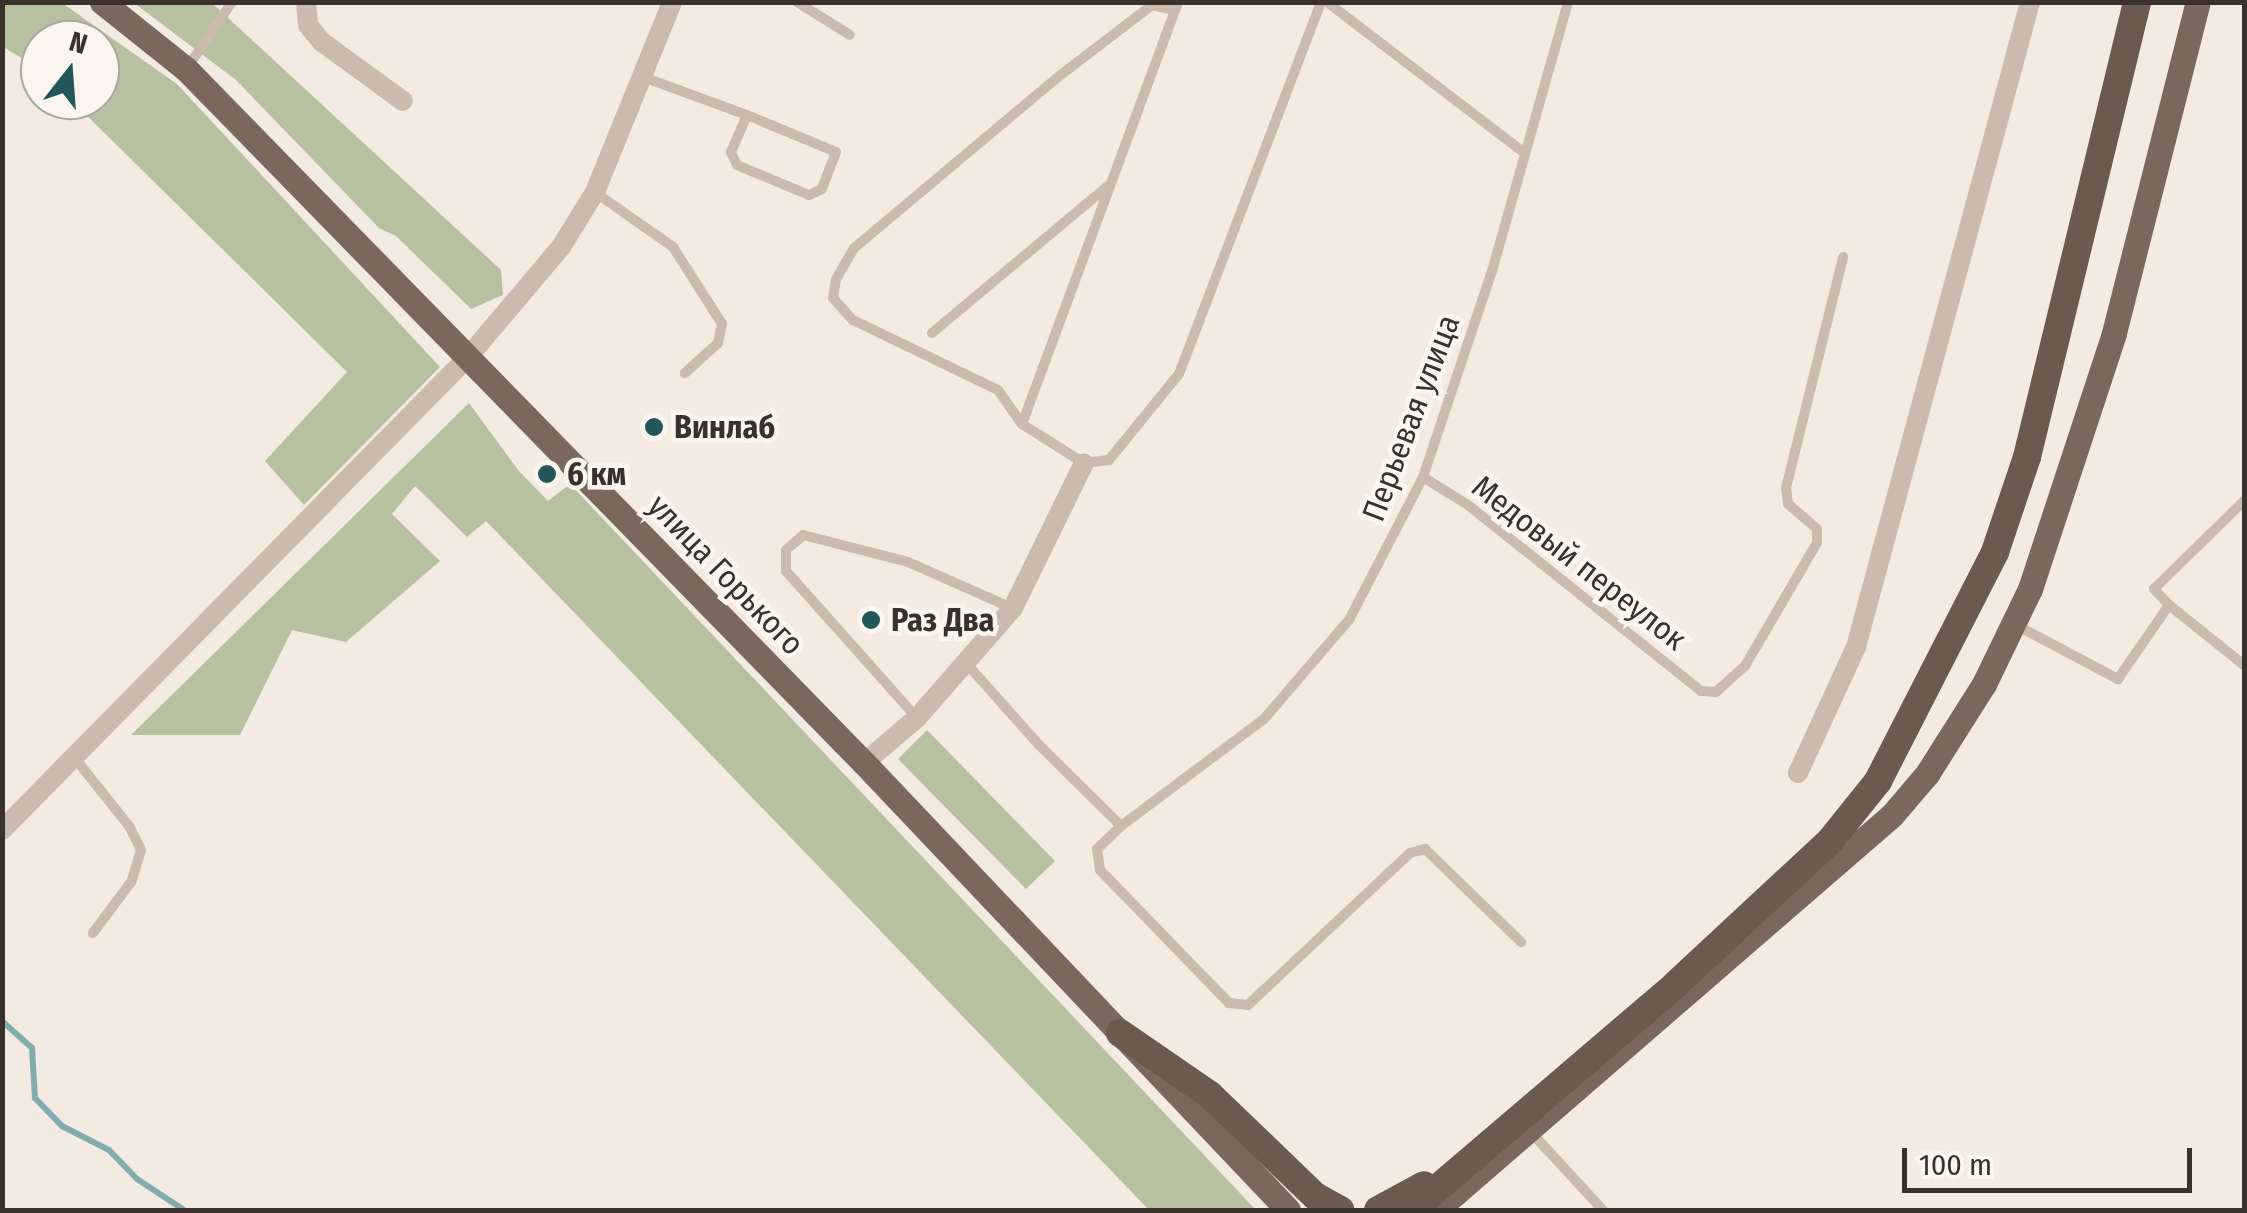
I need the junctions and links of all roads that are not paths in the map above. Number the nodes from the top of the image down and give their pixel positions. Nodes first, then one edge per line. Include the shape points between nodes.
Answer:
1 (102, 2) edge
2 (232, 2) edge
3 (306, 2) edge
4 (672, 2) edge
5 (797, 2) edge
6 (1324, 2) edge
7 (1568, 2) edge
8 (2030, 2) edge
9 (2136, 2) edge
10 (2198, 2) edge
11 (1176, 6) edge
12 (850, 35) dead end
13 (186, 69) junction
14 (642, 77) junction
15 (403, 102) dead end
16 (747, 115) junction
17 (1522, 152) junction
18 (1110, 184) junction
19 (595, 192) junction
20 (1843, 257) dead end
21 (932, 334) dead end
22 (468, 357) junction
23 (684, 373) dead end
24 (1022, 424) junction
25 (1084, 462) junction
26 (1423, 478) junction
27 (2244, 501) edge
28 (2169, 605) junction
29 (1013, 608) junction
30 (2013, 624) junction
31 (966, 663) junction
32 (2244, 665) edge
33 (917, 718) junction
34 (74, 757) junction
35 (864, 762) junction
36 (1798, 773) dead end
37 (1121, 826) junction
38 (2, 830) edge
39 (93, 933) dead end
40 (1521, 942) dead end
41 (1120, 1033) junction
42 (1588, 1060) junction
43 (1529, 1130) junction
44 (1288, 1210) edge
45 (1340, 1210) edge
46 (1378, 1210) edge
47 (1412, 1210) edge
48 (1436, 1210) edge
49 (1603, 1210) edge

1 - 13 main road, улица Горького
2 - 13 lane
3 - 15 street via 308,26 322,42
4 - 14 street
5 - 12 lane
6 - 17 lane
6 - 25 lane via 1179,374 1109,460
7 - 17 lane, Перьевая улица
8 - 36 street via 1856,647
9 - 42 highway via 2028,457 1995,552 1925,695 1878,780 1830,841
10 - 30 main road via 2114,333
11 - 18 lane
11 - 24 lane via 1152,5 1058,77 854,248 836,279 832,298 853,320 998,390
13 - 22 main road, улица Горького
14 - 16 lane
14 - 19 street
16 - 16 lane via 836,152 822,190 809,194 737,165 732,152
17 - 26 lane, Перьевая улица via 1492,271
18 - 21 lane
18 - 24 lane
19 - 22 street via 561,248
19 - 23 lane via 673,247 722,324 718,343
20 - 26 lane, Медовый переулок via 1786,488 1788,504 1816,529 1817,543 1745,666 1716,692 1702,691 1468,504
22 - 34 street
22 - 35 main road, улица Горького
24 - 25 lane
25 - 29 street
26 - 37 lane, Перьевая улица via 1349,620 1264,719
27 - 28 lane via 2154,589
28 - 30 lane via 2118,679
28 - 32 lane
29 - 31 street
29 - 33 lane via 908,562 804,535 786,550 786,571
30 - 43 main road via 1984,684 1892,815
31 - 33 street
31 - 37 lane
33 - 35 street
34 - 38 street
34 - 39 lane via 130,826 140,850 132,882
35 - 41 main road, улица Горького
37 - 40 lane via 1097,850 1100,870 1229,1002 1248,1004 1410,853 1424,849
41 - 44 main road, улица Горького
41 - 45 highway via 1210,1095 1315,1196
42 - 46 highway via 1418,1189
42 - 47 highway
43 - 48 main road
43 - 49 lane

